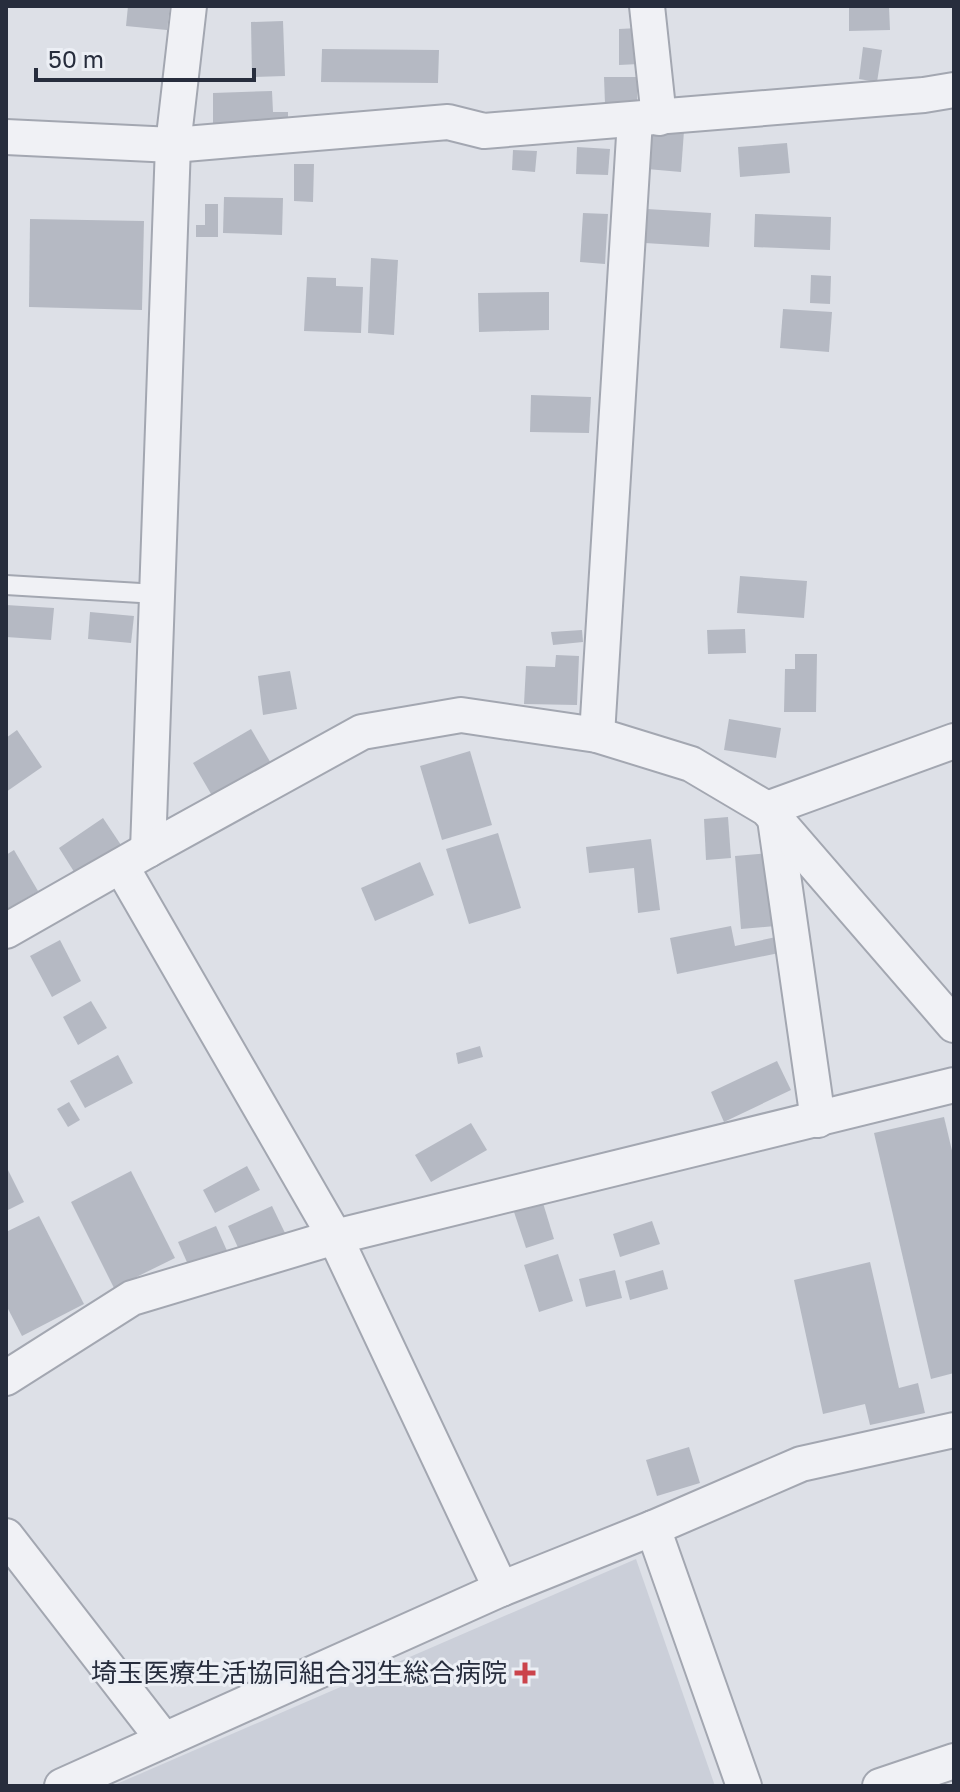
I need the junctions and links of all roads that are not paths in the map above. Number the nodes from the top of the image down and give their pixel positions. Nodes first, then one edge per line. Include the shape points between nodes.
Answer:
1 (189, 6) edge
2 (647, 6) edge
3 (954, 90) edge
4 (647, 119) junction
5 (6, 137) edge
6 (173, 145) junction
7 (6, 585) edge
8 (157, 594) junction
9 (597, 735) junction
10 (954, 741) edge
11 (771, 814) junction
12 (135, 858) junction
13 (6, 931) edge
14 (954, 1025) edge
15 (954, 1085) edge
16 (818, 1120) junction
17 (335, 1237) junction
18 (6, 1378) edge
19 (954, 1430) edge
20 (653, 1528) junction
21 (6, 1536) edge
22 (501, 1589) junction
23 (164, 1740) junction
24 (954, 1761) edge
25 (62, 1786) edge
26 (744, 1786) edge
27 (880, 1786) edge

1 - 6 street
2 - 4 street
3 - 4 street
4 - 6 street via 484,131 448,122
4 - 9 street
5 - 6 street
6 - 8 street
7 - 8 lane
8 - 12 street
9 - 11 street via 691,764
9 - 12 street via 461,715 362,732
10 - 11 street
11 - 14 street
11 - 16 street
12 - 13 street
12 - 17 street
15 - 16 street
16 - 17 street
17 - 18 street via 132,1298
17 - 22 street
19 - 20 street via 801,1464
20 - 22 street
20 - 26 street
21 - 23 street
22 - 23 street
23 - 25 street
24 - 27 street

